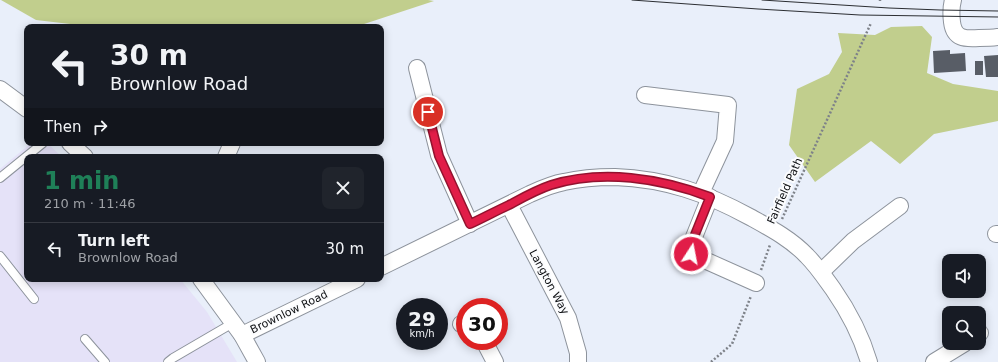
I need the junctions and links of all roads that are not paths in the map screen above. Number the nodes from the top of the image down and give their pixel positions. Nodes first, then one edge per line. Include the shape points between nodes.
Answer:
1 (953, 0) edge
2 (998, 37) edge
3 (418, 68) dead end
4 (0, 89) edge
5 (645, 95) dead end
6 (24, 107) edge
7 (39, 146) edge
8 (73, 146) edge
9 (29, 154) edge
10 (82, 154) edge
11 (24, 158) edge
12 (0, 178) edge
13 (706, 195) junction
14 (509, 205) junction
15 (900, 206) dead end
16 (470, 224) junction
17 (0, 256) edge
18 (384, 267) edge
19 (821, 272) junction
20 (203, 282) edge
21 (341, 283) edge
22 (756, 283) road end
23 (34, 299) dead end
24 (237, 329) junction
25 (84, 339) dead end
26 (489, 350) edge
27 (954, 350) edge
28 (105, 362) edge
29 (168, 362) edge
30 (257, 362) edge
31 (495, 362) edge
32 (578, 362) edge
33 (869, 362) edge
34 (934, 362) edge

1 - 2 street via 952,25 960,37
3 - 16 street via 439,156
4 - 6 street
5 - 13 street via 728,105 725,141
7 - 9 lane
8 - 10 street
11 - 12 lane
13 - 14 street via 648,180 603,177 565,181
13 - 19 street via 776,232 807,256
13 - 22 street via 690,247 691,254
14 - 16 street
14 - 32 street, Langton Way via 568,318
15 - 19 street via 853,241
16 - 18 street
17 - 23 lane
19 - 33 street via 850,315
20 - 24 street
21 - 24 street, Brownlow Road
24 - 29 lane
24 - 30 street
25 - 28 lane
26 - 31 street
27 - 34 street

